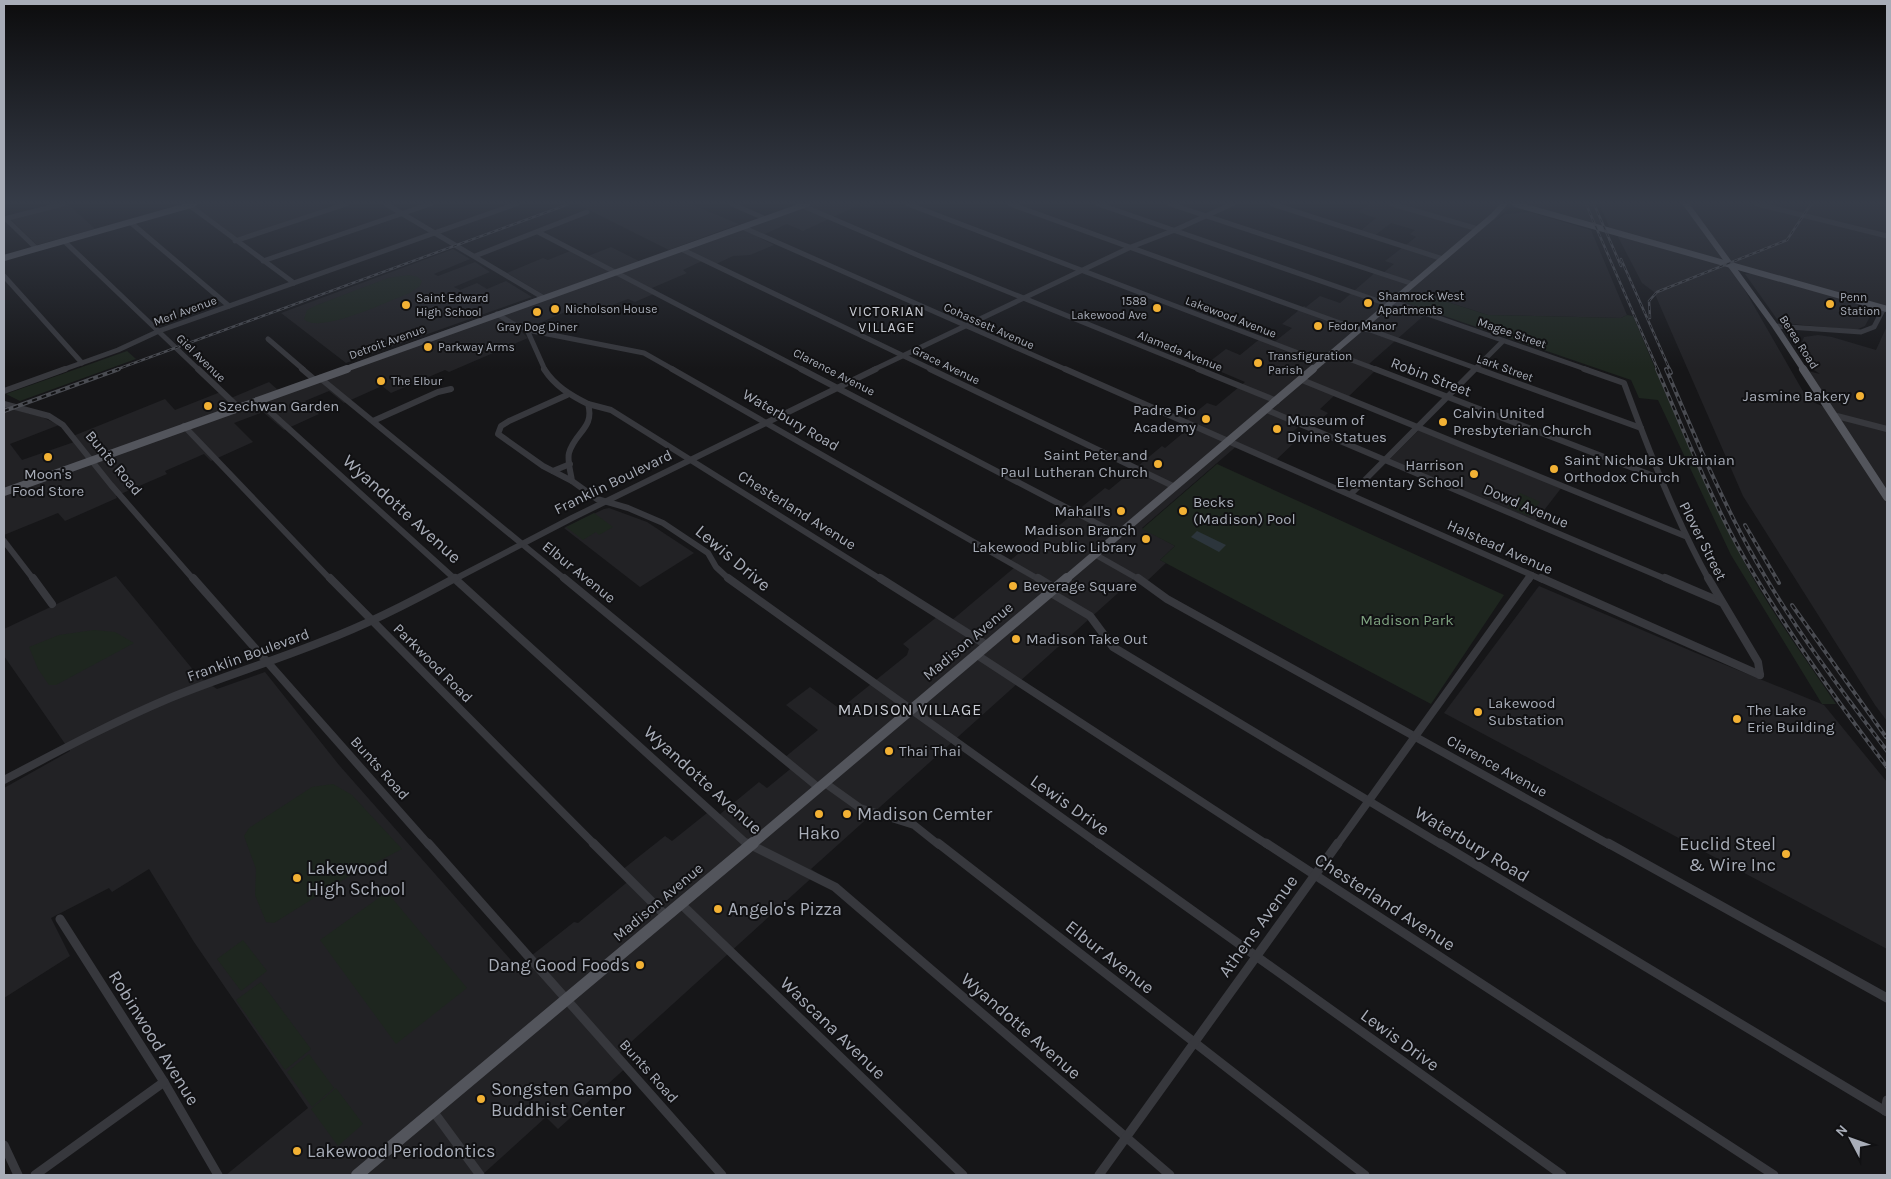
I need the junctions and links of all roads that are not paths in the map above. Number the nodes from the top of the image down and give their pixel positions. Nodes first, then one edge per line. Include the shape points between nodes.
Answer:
1 (83, 259) edge
2 (174, 259) edge
3 (260, 259) edge
4 (269, 259) edge
5 (362, 259) edge
6 (480, 259) edge
7 (591, 259) edge
8 (653, 259) edge
9 (702, 259) edge
10 (814, 259) edge
11 (931, 259) edge
12 (1053, 259) edge
13 (1107, 259) edge
14 (1164, 259) edge
15 (1260, 259) edge
16 (1337, 259) edge
17 (1442, 259) edge
18 (1711, 259) edge
19 (1727, 259) edge
20 (263, 261) junction
21 (1732, 265) junction
22 (1084, 271) junction
23 (616, 272) junction
24 (4, 276) edge
25 (294, 283) junction
26 (1413, 284) junction
27 (544, 298) junction
28 (1027, 298) junction
29 (1391, 304) junction
30 (229, 306) junction
31 (1886, 308) edge
32 (497, 314) junction
33 (964, 326) junction
34 (1774, 326) junction
35 (1361, 329) junction
36 (159, 331) junction
37 (528, 332) junction
38 (268, 339) dead end
39 (1503, 341) junction
40 (1333, 353) junction
41 (902, 356) junction
42 (1322, 362) junction
43 (82, 363) junction
44 (1477, 369) junction
45 (317, 379) junction
46 (1302, 380) junction
47 (1624, 383) joint
48 (836, 388) junction
49 (451, 389) dead end
50 (4, 391) edge
51 (567, 395) junction
52 (1449, 397) junction
53 (257, 400) junction
54 (1277, 400) junction
55 (4, 404) edge
56 (588, 404) junction
57 (238, 407) junction
58 (605, 409) junction
59 (1267, 410) junction
60 (591, 414) junction
61 (1833, 415) junction
62 (373, 421) junction
63 (765, 423) junction
64 (184, 426) junction
65 (1418, 428) junction
66 (1641, 428) junction
67 (1887, 429) edge
68 (1229, 441) junction
69 (690, 459) junction
70 (90, 460) junction
71 (1386, 460) junction
72 (570, 464) junction
73 (553, 472) junction
74 (1659, 478) junction
75 (572, 481) junction
76 (1175, 487) junction
77 (4, 492) edge
78 (1351, 494) junction
79 (1887, 497) edge
80 (605, 501) junction
81 (1119, 535) junction
82 (1685, 536) junction
83 (4, 541) edge
84 (521, 543) junction
85 (1096, 555) junction
86 (1532, 574) junction
87 (456, 579) junction
88 (1053, 591) junction
89 (1721, 602) junction
90 (52, 604) dead end
91 (371, 621) junction
92 (988, 646) junction
93 (977, 655) junction
94 (267, 662) junction
95 (1760, 675) joint
96 (911, 711) junction
97 (1415, 736) junction
98 (4, 780) edge
99 (822, 786) junction
100 (1368, 801) junction
101 (750, 846) junction
102 (1315, 876) junction
103 (681, 904) junction
104 (666, 916) junction
105 (60, 919) dead end
106 (1256, 957) junction
107 (1887, 998) edge
108 (566, 1000) junction
109 (1194, 1043) junction
110 (164, 1082) junction
111 (1887, 1108) edge
112 (433, 1111) junction
113 (1126, 1138) junction
114 (4, 1145) edge
115 (18, 1175) edge
116 (36, 1175) edge
117 (218, 1175) edge
118 (357, 1175) edge
119 (480, 1175) edge
120 (722, 1175) edge
121 (963, 1175) edge
122 (1099, 1175) edge
123 (1170, 1175) edge
124 (1365, 1175) edge
125 (1562, 1175) edge
126 (1774, 1175) edge

1 - 36 street, Giel Avenue
2 - 30 street
3 - 20 street
4 - 20 street
5 - 25 street, Merl Avenue
6 - 27 street
7 - 23 street, Clarence Avenue
8 - 23 main road, Detroit Avenue
9 - 41 street, Grace Avenue
10 - 33 street, Cohassett Avenue
11 - 28 street, Alameda Avenue
12 - 22 street, Lakewood Avenue
13 - 22 street, Franklin Boulevard
14 - 35 street, Lark Street
15 - 29 street, Magee Street
16 - 26 street
17 - 26 main road, Madison Avenue
18 - 21 main road
19 - 21 main road, Berea Road
20 - 25 street
21 - 31 main road
21 - 34 main road, Berea Road
22 - 28 street, Franklin Boulevard
22 - 42 street, Lakewood Avenue
23 - 27 main road, Detroit Avenue
23 - 48 street, Clarence Avenue
24 - 43 street
25 - 30 street, Merl Avenue
26 - 29 main road, Madison Avenue
27 - 32 main road, Detroit Avenue
28 - 33 street, Franklin Boulevard
28 - 54 street, Alameda Avenue
29 - 35 main road, Madison Avenue
29 - 39 street, Magee Street
30 - 36 street, Merl Avenue
31 - 34 street via 1876,326 1866,332
32 - 37 street, Waterbury Road
32 - 45 main road, Detroit Avenue
33 - 41 street, Franklin Boulevard
33 - 68 street, Cohassett Avenue
34 - 61 main road, Berea Road
35 - 40 main road, Madison Avenue
35 - 44 street, Lark Street
36 - 43 street, Merl Avenue
36 - 57 street, Giel Avenue
37 - 51 street via 544,371
37 - 63 street, Waterbury Road via 644,353
38 - 45 street, Elbur Avenue
39 - 44 street
39 - 47 street, Magee Street
40 - 42 main road, Madison Avenue
40 - 52 street, Robin Street
41 - 48 street, Franklin Boulevard
41 - 76 street, Grace Avenue
42 - 46 main road, Madison Avenue
43 - 50 street, Merl Avenue
44 - 52 street
44 - 66 street, Lark Street
45 - 53 main road, Detroit Avenue
45 - 62 street, Elbur Avenue
46 - 54 main road, Madison Avenue
46 - 65 street
47 - 66 street, Plover Street
48 - 63 street, Franklin Boulevard
48 - 81 street, Clarence Avenue
49 - 62 street
51 - 56 street
51 - 73 street, Lewis Drive via 500,426 498,434
52 - 65 street
52 - 74 street, Robin Street
53 - 57 main road, Detroit Avenue
53 - 87 street, Wyandotte Avenue
54 - 59 main road, Madison Avenue
55 - 70 street, Bunts Road via 58,420
56 - 58 street, Chesterland Avenue
56 - 60 street
57 - 64 main road, Detroit Avenue
58 - 60 street
58 - 69 street, Chesterland Avenue
59 - 68 main road, Madison Avenue
59 - 71 street, Dowd Avenue
60 - 72 street via 589,423 568,455
61 - 67 street
61 - 79 main road, Berea Road
62 - 84 street, Elbur Avenue
63 - 69 street, Franklin Boulevard
63 - 88 street, Waterbury Road
64 - 70 main road, Detroit Avenue
64 - 91 street, Parkwood Road
65 - 71 street
65 - 82 street
66 - 74 street, Plover Street
68 - 76 main road, Madison Avenue
68 - 78 street, Halstead Avenue
69 - 80 street, Franklin Boulevard
69 - 92 street, Chesterland Avenue
70 - 77 main road, Detroit Avenue
70 - 94 street, Bunts Road
71 - 78 street
71 - 89 street, Dowd Avenue
72 - 73 street
72 - 75 street
73 - 75 street, Lewis Drive
74 - 82 street, Plover Street
75 - 80 street, Lewis Drive via 591,496
76 - 81 main road, Madison Avenue
78 - 86 street, Halstead Avenue
80 - 84 street, Franklin Boulevard
80 - 96 street, Lewis Drive via 663,523 708,553 716,567 732,582
81 - 85 main road, Madison Avenue
82 - 89 street, Plover Street
83 - 90 street
84 - 87 street, Franklin Boulevard
84 - 99 street, Elbur Avenue
85 - 88 main road, Madison Avenue
85 - 97 street, Clarence Avenue via 1167,599
86 - 95 street, Halstead Avenue
86 - 97 street, Athens Avenue
87 - 91 street, Franklin Boulevard
87 - 101 street, Wyandotte Avenue
88 - 92 main road, Madison Avenue
88 - 100 street, Waterbury Road via 1090,616 1120,652
89 - 95 street, Plover Street via 1758,662
91 - 94 street, Franklin Boulevard
91 - 104 street, Parkwood Road
92 - 93 main road, Madison Avenue
93 - 96 main road, Madison Avenue
93 - 102 street, Chesterland Avenue
94 - 98 street, Franklin Boulevard via 132,715
94 - 108 street, Bunts Road
96 - 99 main road, Madison Avenue
96 - 106 street, Lewis Drive
97 - 100 street, Athens Avenue
97 - 107 street, Clarence Avenue
99 - 101 main road, Madison Avenue
99 - 109 street, Elbur Avenue via 860,808 914,826
100 - 102 street, Athens Avenue
100 - 111 street, Waterbury Road
101 - 103 main road, Madison Avenue
101 - 113 street, Wyandotte Avenue via 835,887
102 - 106 street, Athens Avenue
102 - 126 street, Chesterland Avenue
103 - 104 main road, Madison Avenue
103 - 121 street, Wascana Avenue
104 - 108 main road, Madison Avenue
105 - 110 street, Robinwood Avenue
106 - 109 street, Athens Avenue
106 - 125 street, Lewis Drive
108 - 112 main road, Madison Avenue
108 - 120 street, Bunts Road
109 - 113 street, Athens Avenue
109 - 124 street, Elbur Avenue
110 - 116 street
110 - 117 street, Robinwood Avenue
112 - 118 main road, Madison Avenue
112 - 119 street
113 - 122 street, Athens Avenue
113 - 123 street, Wyandotte Avenue
114 - 115 street

